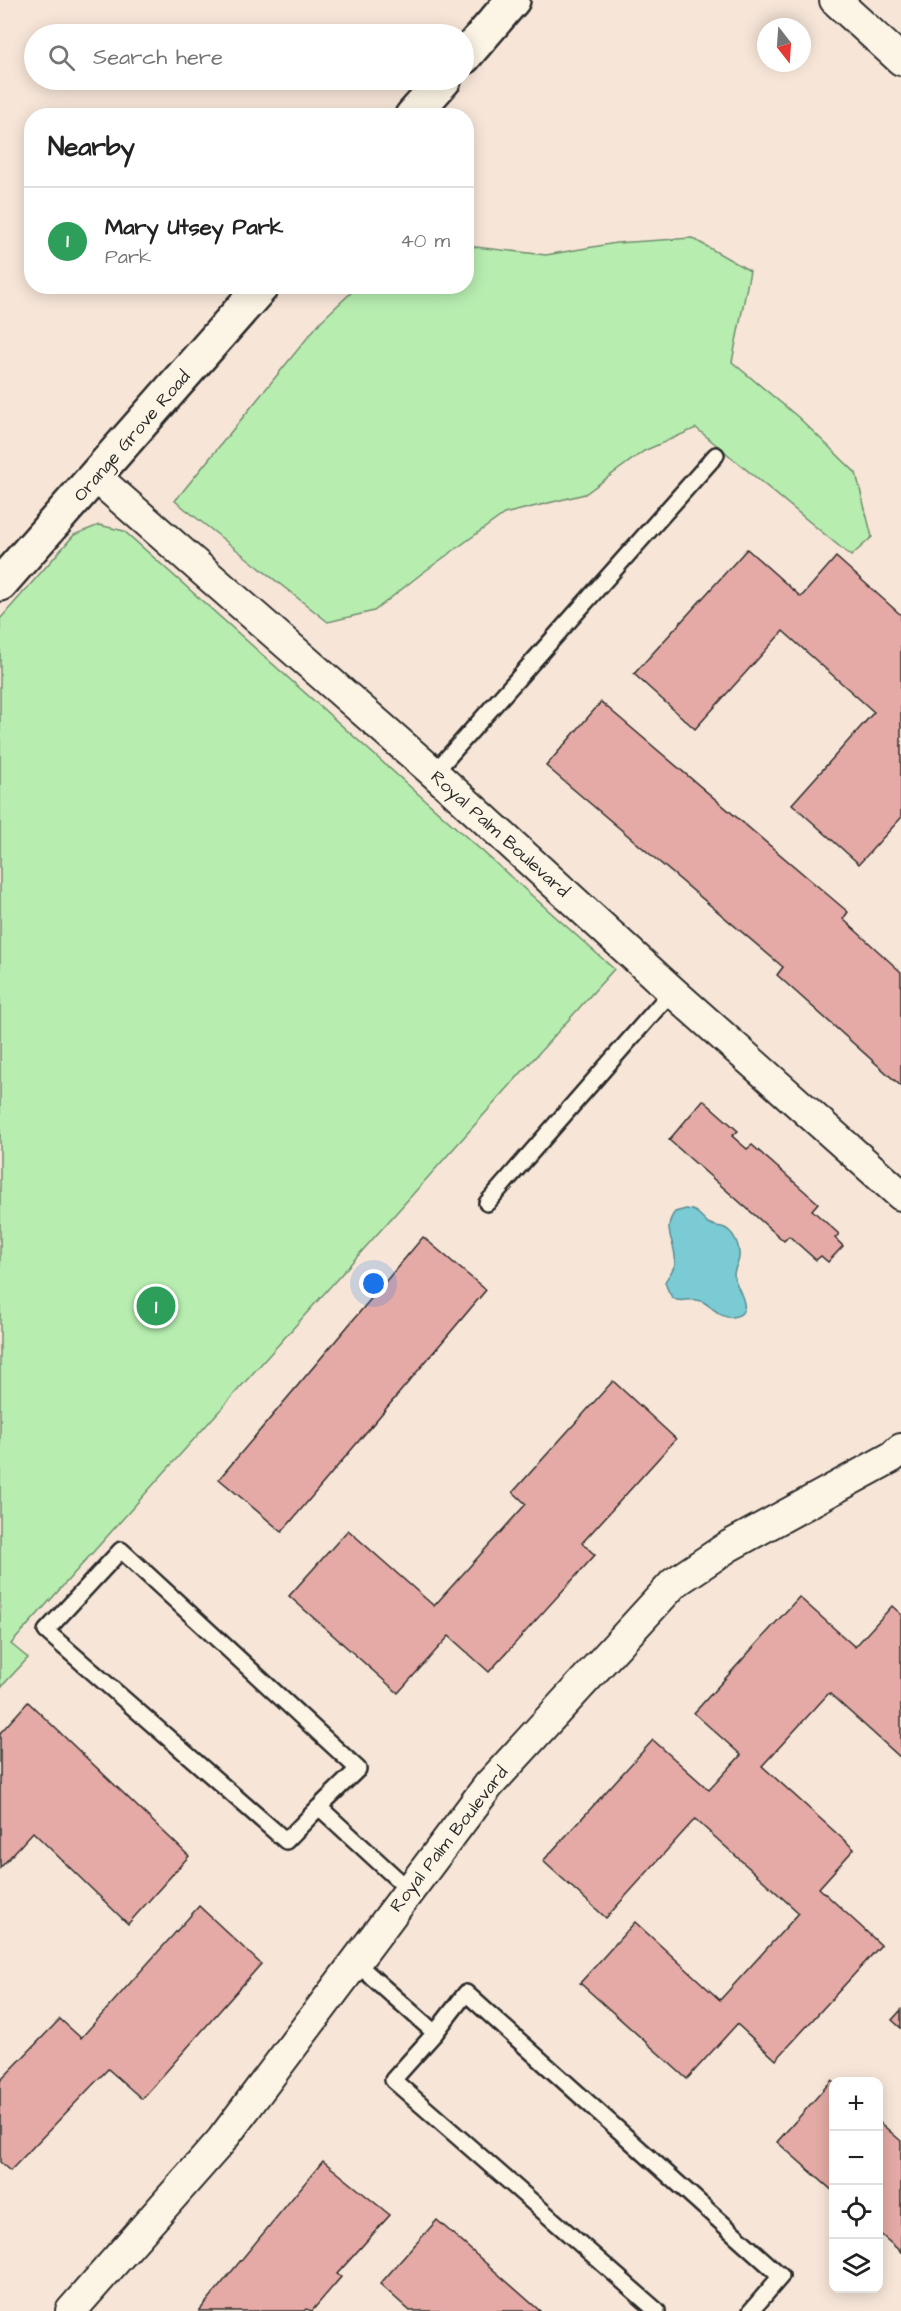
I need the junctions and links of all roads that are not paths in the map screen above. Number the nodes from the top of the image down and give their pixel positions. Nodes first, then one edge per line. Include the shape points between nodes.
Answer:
1 (513, 0) edge
2 (835, 0) edge
3 (474, 45) edge
4 (901, 60) edge
5 (435, 90) edge
6 (419, 108) edge
7 (255, 294) edge
8 (716, 455) dead end
9 (96, 477) junction
10 (0, 584) edge
11 (434, 773) junction
12 (672, 991) junction
13 (901, 1195) edge
14 (486, 1203) dead end
15 (901, 1449) edge
16 (319, 1807) junction
17 (409, 1890) junction
18 (355, 1962) junction
19 (435, 2033) junction
20 (71, 2311) edge
21 (657, 2311) edge
22 (751, 2311) edge

1 - 3 street
2 - 4 street
5 - 6 street
7 - 9 street, Orange Grove Road
8 - 11 lane
9 - 10 street, Orange Grove Road
9 - 11 street, Royal Palm Boulevard
11 - 12 street, Royal Palm Boulevard
12 - 13 street, Royal Palm Boulevard
12 - 14 lane
15 - 17 street, Royal Palm Boulevard via 729,1546 674,1583 488,1786
16 - 16 lane via 285,1841 46,1631 121,1550 358,1769
16 - 17 lane
17 - 18 street, Royal Palm Boulevard
18 - 19 lane
18 - 20 street, Royal Palm Boulevard via 221,2141
19 - 21 lane via 393,2080
19 - 22 lane via 466,1993 782,2276

